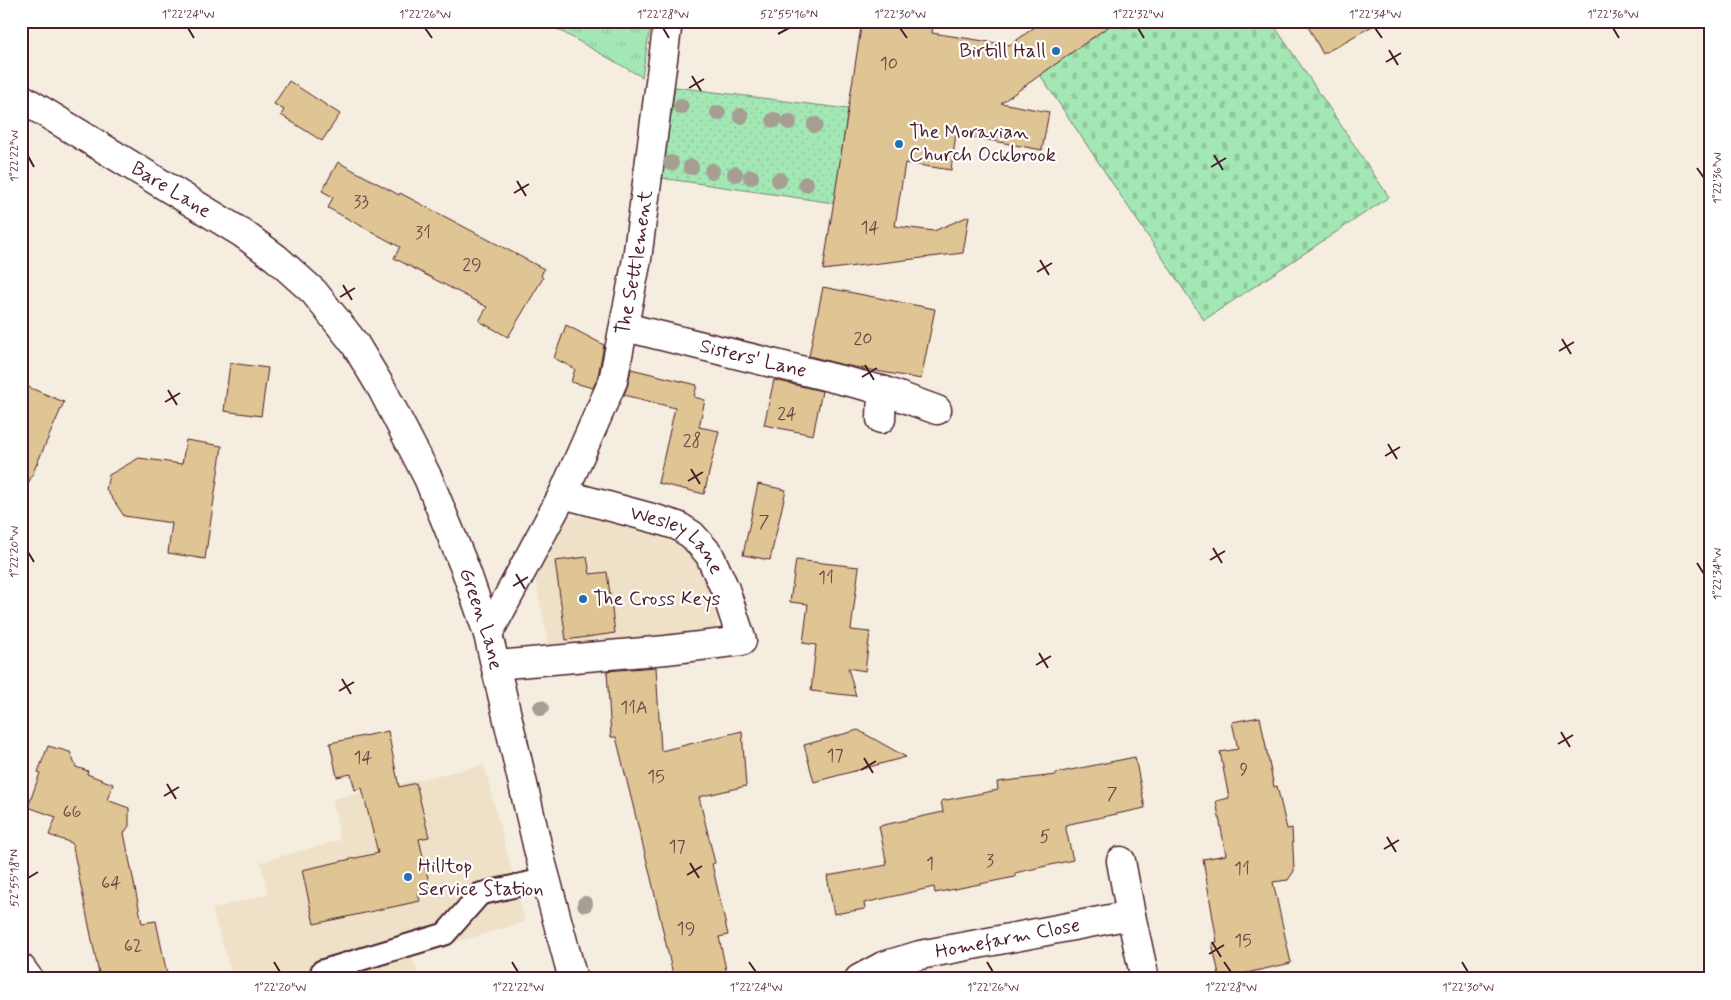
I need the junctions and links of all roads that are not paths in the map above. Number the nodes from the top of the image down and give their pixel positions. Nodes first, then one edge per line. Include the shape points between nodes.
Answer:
1 (668, 21) edge
2 (21, 98) edge
3 (314, 292) joint
4 (625, 327) junction
5 (882, 390) junction
6 (937, 410) dead end
7 (881, 419) dead end
8 (563, 494) junction
9 (488, 634) junction
10 (496, 665) junction
11 (1121, 861) dead end
12 (546, 880) junction
13 (1131, 915) junction
14 (21, 968) edge
15 (322, 971) dead end
16 (29, 979) edge
17 (573, 979) edge
18 (859, 979) edge
19 (1146, 979) edge

1 - 4 street, The Settlement
2 - 3 street, Bare Lane via 242,233
3 - 9 street, Green Lane via 355,344 428,478
4 - 5 street, Sisters' Lane
4 - 8 street, The Settlement via 614,381
5 - 6 street, Sisters' Lane
5 - 7 street
8 - 9 street
8 - 10 street, Wesley Lane via 656,519 678,526 692,535 709,554 742,641
9 - 10 street, Green Lane
10 - 12 street, Green Lane
11 - 13 street
12 - 15 lane via 480,894 445,934
12 - 17 street, Green Lane
13 - 18 street, Homefarm Close via 920,954 883,966
13 - 19 street
14 - 16 street

